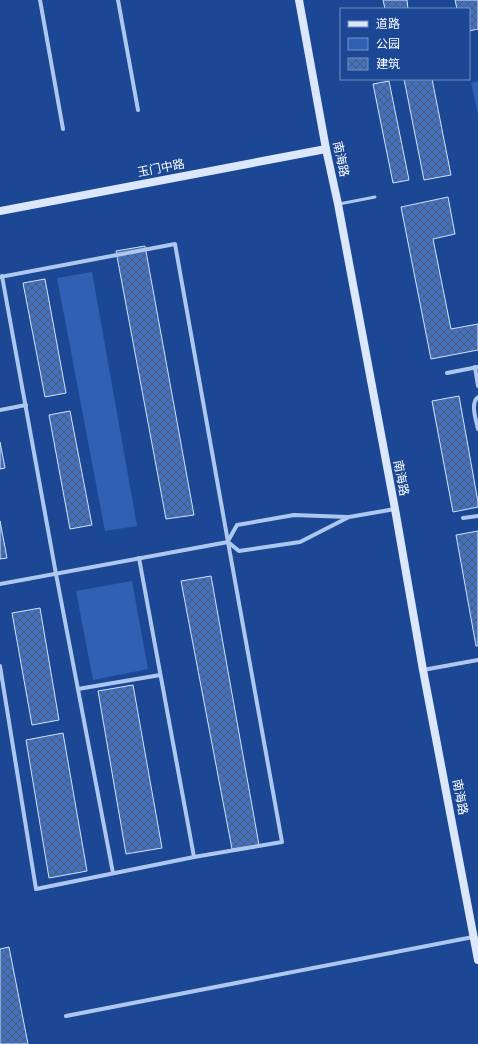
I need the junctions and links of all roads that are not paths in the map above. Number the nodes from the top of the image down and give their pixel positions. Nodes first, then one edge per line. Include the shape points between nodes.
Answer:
1 (40, 0) edge
2 (118, 0) edge
3 (299, 0) edge
4 (138, 110) dead end
5 (63, 129) dead end
6 (326, 149) junction
7 (375, 197) dead end
8 (338, 204) junction
9 (0, 211) edge
10 (1, 277) edge
11 (476, 367) edge
12 (447, 373) dead end
13 (478, 386) edge
14 (478, 397) edge
15 (26, 405) junction
16 (0, 410) edge
17 (478, 429) edge
18 (395, 509) junction
19 (478, 516) edge
20 (349, 517) junction
21 (463, 518) dead end
22 (228, 542) junction
23 (139, 558) junction
24 (56, 574) junction
25 (0, 584) edge
26 (478, 660) edge
27 (0, 666) edge
28 (423, 670) junction
29 (160, 675) junction
30 (78, 689) junction
31 (194, 857) junction
32 (113, 873) junction
33 (474, 937) junction
34 (478, 960) edge
35 (66, 1016) dead end

1 - 5 street
2 - 4 street
3 - 6 street, 南海路
6 - 8 street, 南海路
6 - 9 street, 玉门中路
7 - 8 lane
8 - 18 street, 南海路
10 - 15 street
10 - 22 street via 176,244
11 - 12 street
11 - 13 street
14 - 17 street via 473,404
15 - 16 street
15 - 24 street
18 - 20 street
18 - 28 street, 南海路
19 - 21 street
20 - 22 street via 300,542 239,551
20 - 22 street via 294,515 237,525
22 - 23 street
22 - 31 street via 282,842
23 - 24 street
23 - 29 street
24 - 25 street
24 - 30 street
26 - 28 street
27 - 32 street via 36,889
28 - 33 street, 南海路
29 - 30 street
29 - 31 street
30 - 32 street
31 - 32 street
33 - 34 street, 南海路
33 - 35 street

